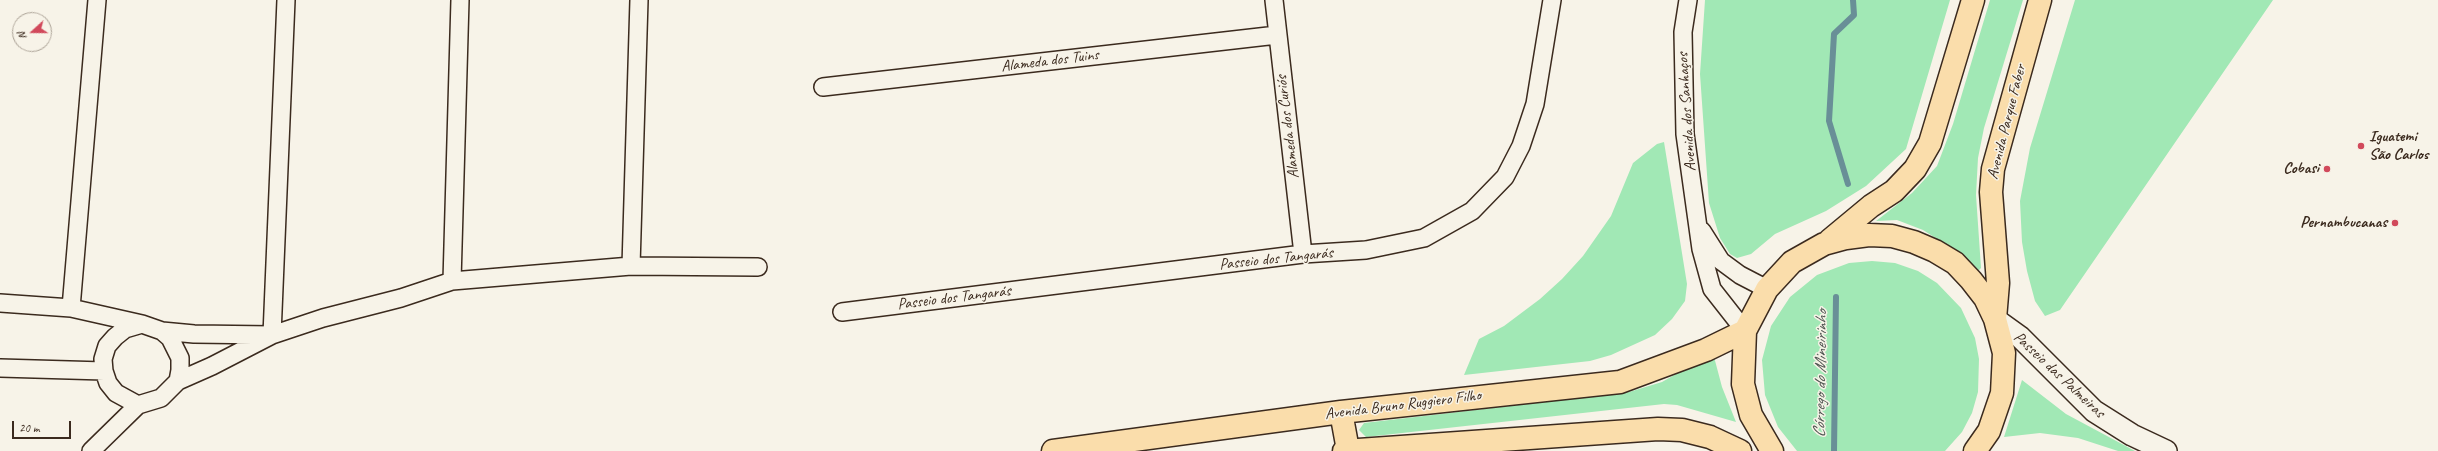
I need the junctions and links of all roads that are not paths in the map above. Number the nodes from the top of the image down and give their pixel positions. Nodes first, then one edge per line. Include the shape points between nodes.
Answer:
1 (97, 0) edge
2 (286, 0) edge
3 (460, 0) edge
4 (639, 0) edge
5 (1274, 0) edge
6 (1552, 0) edge
7 (1688, 0) edge
8 (1973, 0) edge
9 (2040, 0) edge
10 (1277, 35) junction
11 (823, 87) dead end
12 (1698, 224) junction
13 (1824, 244) junction
14 (1303, 254) junction
15 (631, 266) junction
16 (758, 267) dead end
17 (452, 281) junction
18 (1767, 289) junction
19 (0, 303) edge
20 (71, 308) junction
21 (842, 312) dead end
22 (1995, 319) junction
23 (142, 324) junction
24 (162, 331) junction
25 (1745, 331) junction
26 (272, 335) junction
27 (0, 368) edge
28 (104, 371) junction
29 (178, 381) junction
30 (138, 405) junction
31 (1341, 412) junction
32 (91, 451) edge
33 (1053, 451) edge
34 (1346, 451) edge
35 (1740, 451) edge
36 (1772, 451) edge
37 (1975, 451) edge
38 (2166, 451) edge

1 - 20 street
2 - 26 street
3 - 17 street
4 - 15 street
5 - 10 street, Alameda dos Curiós
6 - 14 street, Passeio dos Tangarás via 1535,104 1521,146 1505,177 1477,206 1424,238 1366,250
7 - 12 street, Avenida dos Sanhaços via 1683,32 1682,80 1685,134
8 - 13 main road via 1930,143 1915,169 1894,191
9 - 22 main road, Avenida Parque Faber via 1993,169 1990,192 1998,283
10 - 11 street, Alameda dos Tuins
10 - 14 street, Alameda dos Curiós
12 - 18 street, Avenida dos Sanhaços via 1721,261 1740,275
12 - 25 street, Avenida dos Sanhaços via 1701,249 1712,289
13 - 18 main road via 1792,262
13 - 22 main road via 1869,235 1892,236 1935,251 1955,264 1971,280 1985,298
14 - 21 street, Passeio dos Tangarás
15 - 16 street
15 - 17 street
17 - 26 street
18 - 25 main road
19 - 20 street
20 - 23 street
22 - 37 main road via 2004,353 2002,393 1988,431
22 - 38 street, Passeio das Palmeiras via 2020,337 2094,411 2132,435
23 - 24 street
23 - 28 street via 125,329 115,336 107,346 103,359
24 - 26 street
24 - 29 street via 177,348 180,358
25 - 31 main road, Avenida Bruno Ruggiero Filho via 1706,350 1620,382
25 - 36 main road via 1743,384 1751,415
26 - 29 street
27 - 28 street
28 - 30 street via 108,383 116,393
29 - 30 street via 161,398
30 - 32 street
31 - 33 main road, Avenida Bruno Ruggiero Filho
31 - 34 main road
34 - 35 main road via 1658,429 1682,430 1710,437

